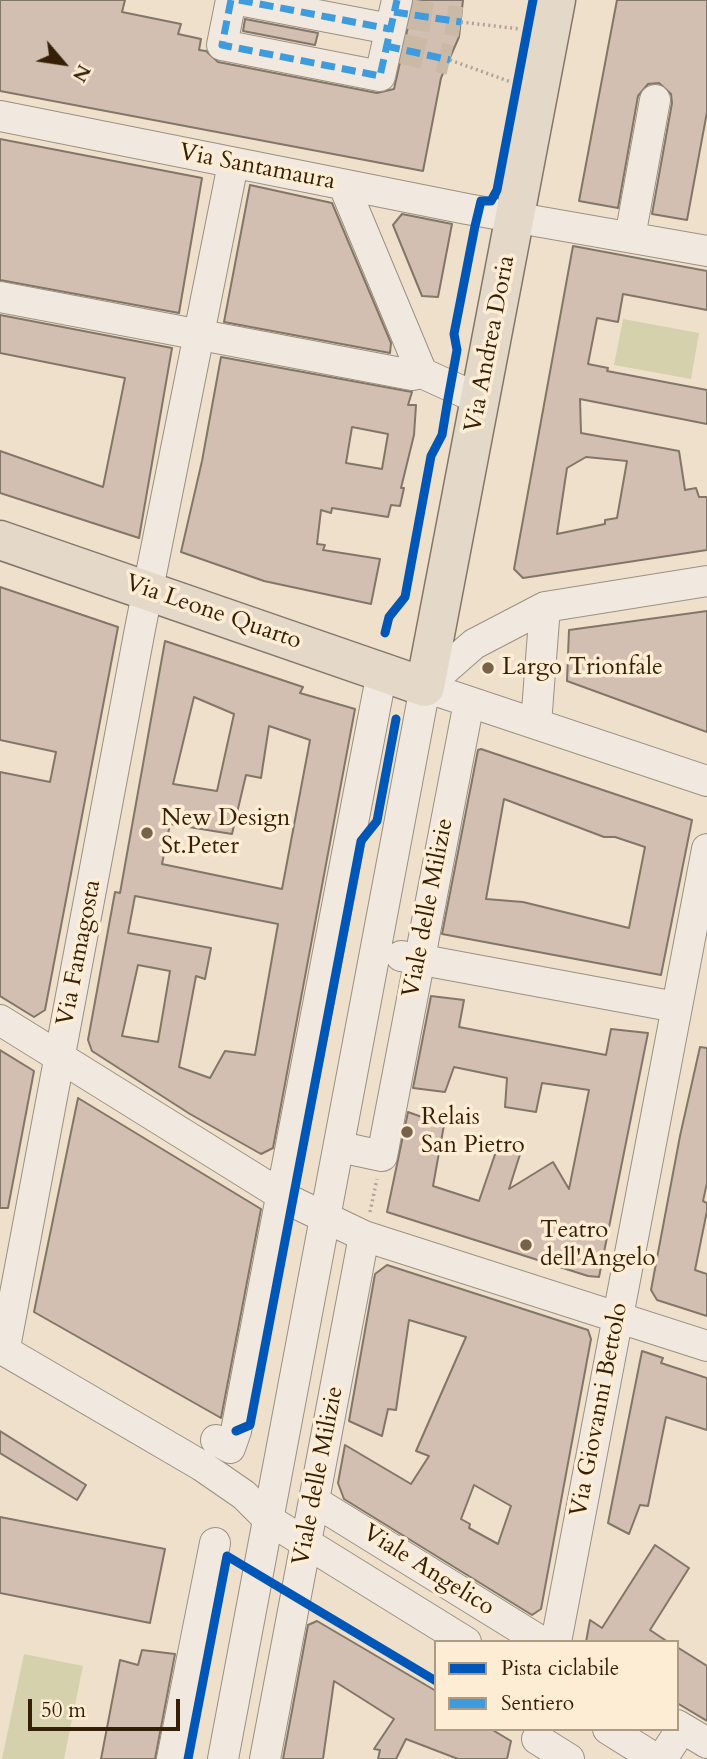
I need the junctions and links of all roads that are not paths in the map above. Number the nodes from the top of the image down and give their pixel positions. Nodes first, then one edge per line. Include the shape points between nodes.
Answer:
1 (231, 0) edge
2 (239, 0) edge
3 (543, 10) edge
4 (394, 25) edge
5 (654, 100) dead end
6 (0, 116) edge
7 (233, 164) junction
8 (344, 186) junction
9 (515, 218) junction
10 (630, 237) junction
11 (707, 251) edge
12 (0, 297) edge
13 (201, 335) junction
14 (422, 373) junction
15 (481, 400) junction
16 (0, 540) edge
17 (707, 581) edge
18 (148, 591) junction
19 (553, 605) junction
20 (382, 672) junction
21 (425, 687) junction
22 (469, 702) junction
23 (544, 726) junction
24 (707, 781) edge
25 (707, 849) edge
26 (377, 952) junction
27 (419, 959) junction
28 (676, 1007) junction
29 (0, 1020) edge
30 (60, 1056) junction
31 (340, 1147) junction
32 (280, 1194) junction
33 (327, 1218) junction
34 (364, 1236) junction
35 (618, 1317) junction
36 (6, 1335) edge
37 (707, 1346) edge
38 (212, 1455) junction
39 (314, 1501) junction
40 (269, 1520) junction
41 (215, 1543) dead end
42 (306, 1543) junction
43 (463, 1640) edge
44 (539, 1640) edge
45 (556, 1640) edge
46 (192, 1648) junction
47 (225, 1655) junction
48 (680, 1726) edge
49 (611, 1731) edge
50 (677, 1731) edge
51 (537, 1742) edge
52 (707, 1744) edge
53 (247, 1757) edge
54 (172, 1759) edge
55 (205, 1759) edge
56 (569, 1759) edge
57 (656, 1759) edge
58 (662, 1759) edge

1 - 4 street via 222,45 380,76
2 - 4 street
3 - 9 main road, Via Andrea Doria
5 - 10 street
6 - 7 street, Via Santamaura
7 - 8 street, Via Santamaura
7 - 13 street, Via Famagosta
8 - 9 street, Via Santamaura
8 - 14 street
9 - 10 street, Via Santamaura
9 - 15 main road, Via Andrea Doria
10 - 11 street, Via Santamaura
12 - 13 street
13 - 14 street via 412,375
13 - 18 street, Via Famagosta
14 - 15 street
15 - 21 main road, Via Andrea Doria
16 - 18 main road, Via Leone Quarto
17 - 19 street
18 - 20 main road, Via Leone Quarto
18 - 30 street, Via Famagosta
19 - 21 street via 474,644
19 - 23 street
20 - 21 main road, Via Leone Quarto
20 - 32 street
21 - 22 street
21 - 26 street, Viale delle Milizie
22 - 23 street
22 - 27 street, Viale delle Milizie
23 - 24 street
25 - 28 street, Via Giovanni Bettolo
26 - 27 street
26 - 31 street, Viale delle Milizie
27 - 28 street
27 - 31 street, Viale delle Milizie via 382,1156
28 - 35 street, Via Giovanni Bettolo
29 - 30 street
30 - 32 street
30 - 36 street, Via Famagosta
31 - 33 street, Viale delle Milizie
32 - 33 street
32 - 38 street via 236,1431
33 - 34 street
33 - 40 street, Viale delle Milizie
34 - 35 street
34 - 39 street, Viale delle Milizie
35 - 37 street
35 - 45 street, Via Giovanni Bettolo
36 - 38 street, Viale Angelico
38 - 40 street, Viale Angelico
39 - 42 street, Viale delle Milizie
39 - 44 street, Viale Angelico
40 - 42 street, Viale Angelico
40 - 47 street, Viale delle Milizie via 242,1564
40 - 53 street, Viale delle Milizie via 260,1560
40 - 53 street, Viale delle Milizie via 275,1567
41 - 46 street
42 - 43 street, Viale Angelico
42 - 53 street, Viale delle Milizie
46 - 47 street
46 - 54 street
47 - 55 street, Viale delle Milizie
48 - 52 street
49 - 57 street
50 - 58 street
51 - 56 street

